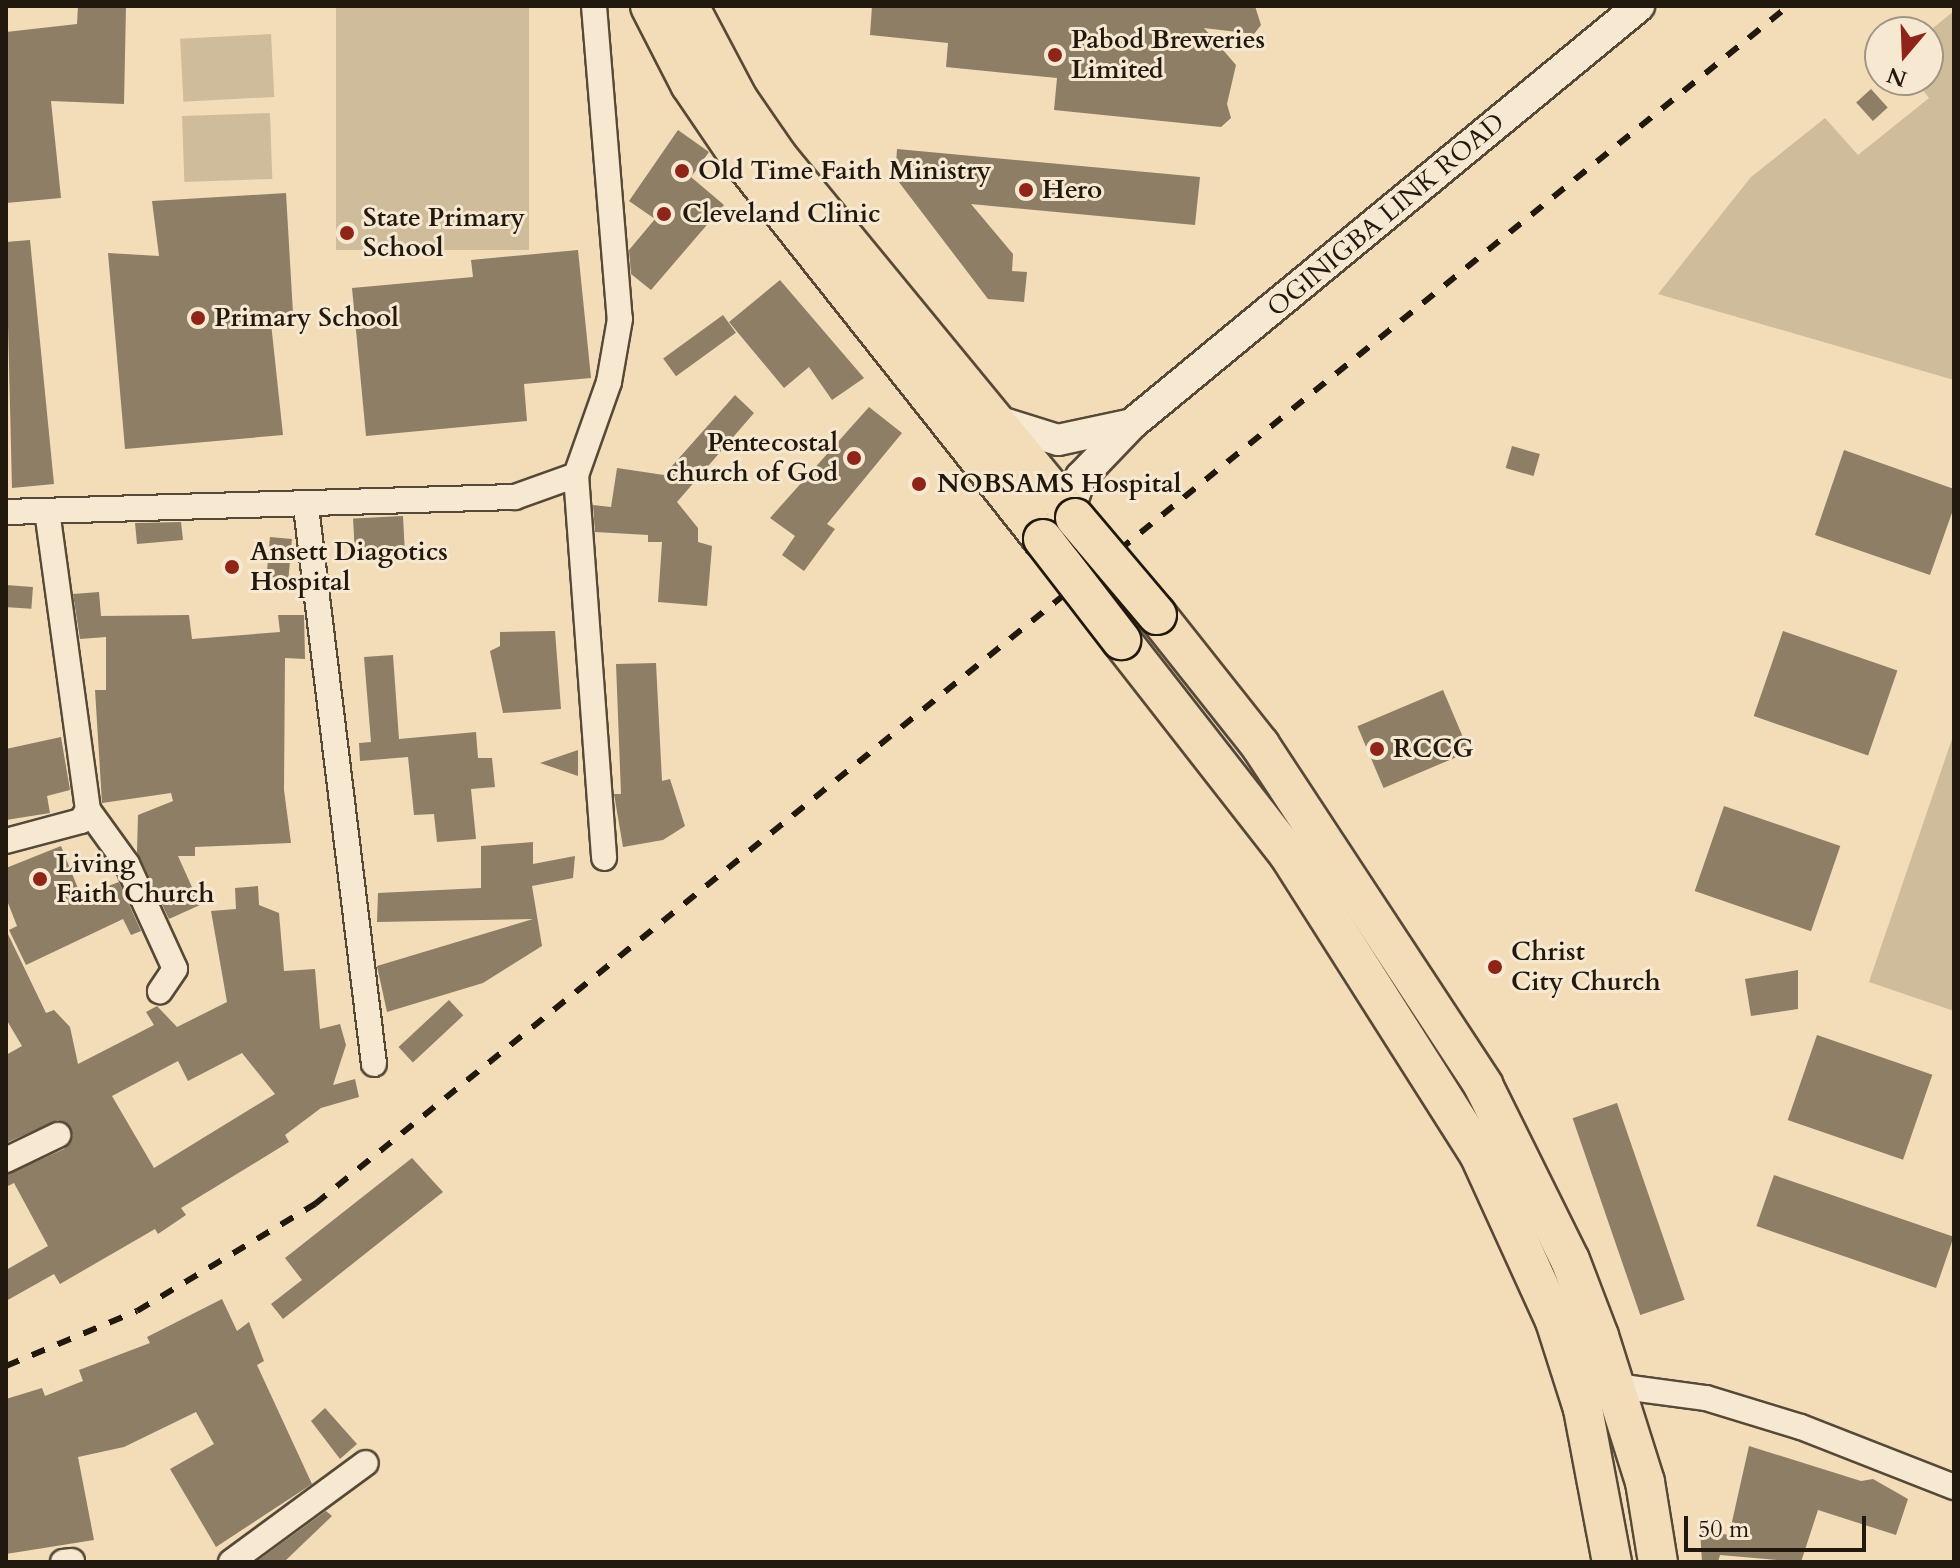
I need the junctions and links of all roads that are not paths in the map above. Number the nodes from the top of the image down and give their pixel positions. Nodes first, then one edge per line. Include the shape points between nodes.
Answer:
1 (594, 6) edge
2 (650, 6) edge
3 (689, 6) edge
4 (1639, 6) edge
5 (994, 420) junction
6 (1133, 423) junction
7 (576, 475) junction
8 (306, 507) junction
9 (6, 512) edge
10 (47, 512) junction
11 (1072, 514) junction
12 (88, 810) junction
13 (6, 841) edge
14 (604, 858) dead end
15 (160, 991) dead end
16 (374, 1064) dead end
17 (58, 1135) dead end
18 (6, 1160) edge
19 (1616, 1386) junction
20 (366, 1463) dead end
21 (1954, 1487) edge
22 (72, 1561) edge
23 (63, 1562) edge
24 (231, 1562) edge
25 (1612, 1562) edge
26 (1658, 1562) edge

1 - 7 street via 620,319 609,382
2 - 25 main road, bridge via 690,84 739,156 1289,855 1479,1154 1555,1321 1583,1409
3 - 5 main road via 738,99 778,157
4 - 6 street, OGINIGBA LINK ROAD
5 - 6 street via 1058,440
5 - 11 main road
6 - 11 street, OGINIGBA LINK ROAD via 1081,477
7 - 8 street via 515,497
7 - 14 street
8 - 10 street
8 - 16 street
9 - 10 street
10 - 12 street
11 - 19 main road, bridge via 1260,745 1483,1085 1570,1260
12 - 13 street via 81,821
12 - 15 street via 127,864 175,969
17 - 18 street
19 - 21 street via 1652,1386 1719,1402
19 - 26 main road via 1645,1482
20 - 24 street
22 - 23 street

